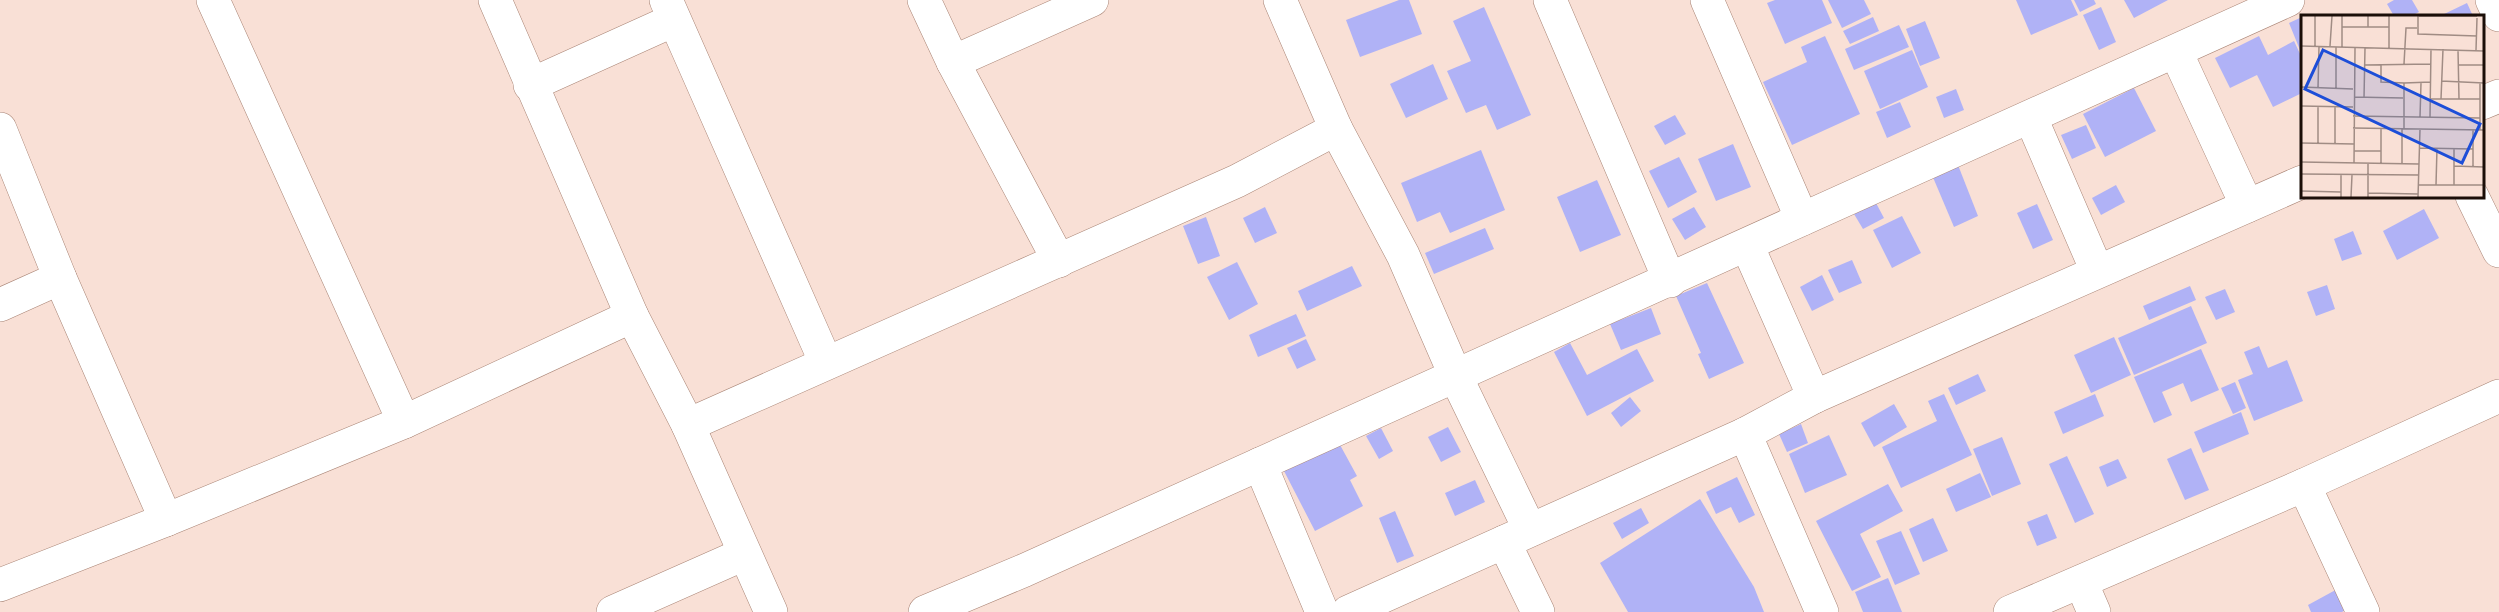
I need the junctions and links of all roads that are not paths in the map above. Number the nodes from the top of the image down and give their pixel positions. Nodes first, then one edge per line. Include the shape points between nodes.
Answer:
1 (213, 0) edge
2 (495, 0) edge
3 (924, 0) edge
4 (1092, 0) edge
5 (1280, 0) edge
6 (1550, 0) edge
7 (1707, 0) edge
8 (2288, 0) edge
9 (2492, 0) edge
10 (670, 10) edge
11 (2499, 15) edge
12 (2176, 52) junction
13 (953, 62) junction
14 (530, 85) junction
15 (2499, 96) edge
16 (2484, 103) edge
17 (2031, 118) junction
18 (0, 129) edge
19 (1336, 129) junction
20 (2301, 182) edge
21 (2473, 198) edge
22 (2247, 206) junction
23 (1802, 219) junction
24 (1746, 245) junction
25 (2499, 251) edge
26 (1059, 261) junction
27 (2097, 271) junction
28 (60, 278) junction
29 (1670, 281) junction
30 (0, 305) edge
31 (633, 316) junction
32 (826, 363) junction
33 (1456, 377) junction
34 (2499, 396) edge
35 (1814, 397) junction
36 (404, 422) junction
37 (688, 425) junction
38 (1745, 434) junction
39 (1260, 464) junction
40 (2304, 485) junction
41 (166, 520) junction
42 (1517, 536) junction
43 (744, 554) junction
44 (2081, 582) junction
45 (0, 585) edge
46 (613, 612) edge
47 (771, 612) edge
48 (925, 612) edge
49 (1322, 612) edge
50 (1348, 612) edge
51 (1538, 612) edge
52 (1822, 612) edge
53 (2010, 612) edge
54 (2094, 612) edge
55 (2363, 612) edge

1 - 36 street
2 - 14 street
3 - 13 street
4 - 13 street
5 - 19 street
6 - 29 street
7 - 23 street
8 - 12 street
9 - 11 street
10 - 14 street
10 - 32 street
12 - 17 street
12 - 22 street
13 - 26 street
14 - 31 street
15 - 16 street
17 - 23 street
17 - 27 street
18 - 28 street
19 - 26 street via 1237,181
19 - 33 street via 1403,255
20 - 22 street
21 - 25 street
22 - 27 street
23 - 24 street
24 - 29 street
24 - 35 street
26 - 32 street
27 - 35 street
28 - 30 street
28 - 41 street
29 - 33 street
31 - 36 street
31 - 37 street
32 - 37 street
33 - 39 street
33 - 42 street
34 - 40 street
35 - 38 street
36 - 41 street
37 - 43 street
38 - 42 street
38 - 52 street
39 - 48 street
39 - 49 street
40 - 44 street
40 - 55 street
41 - 45 street
42 - 50 street
42 - 51 street
43 - 46 street
43 - 47 street
44 - 53 street
44 - 54 street

